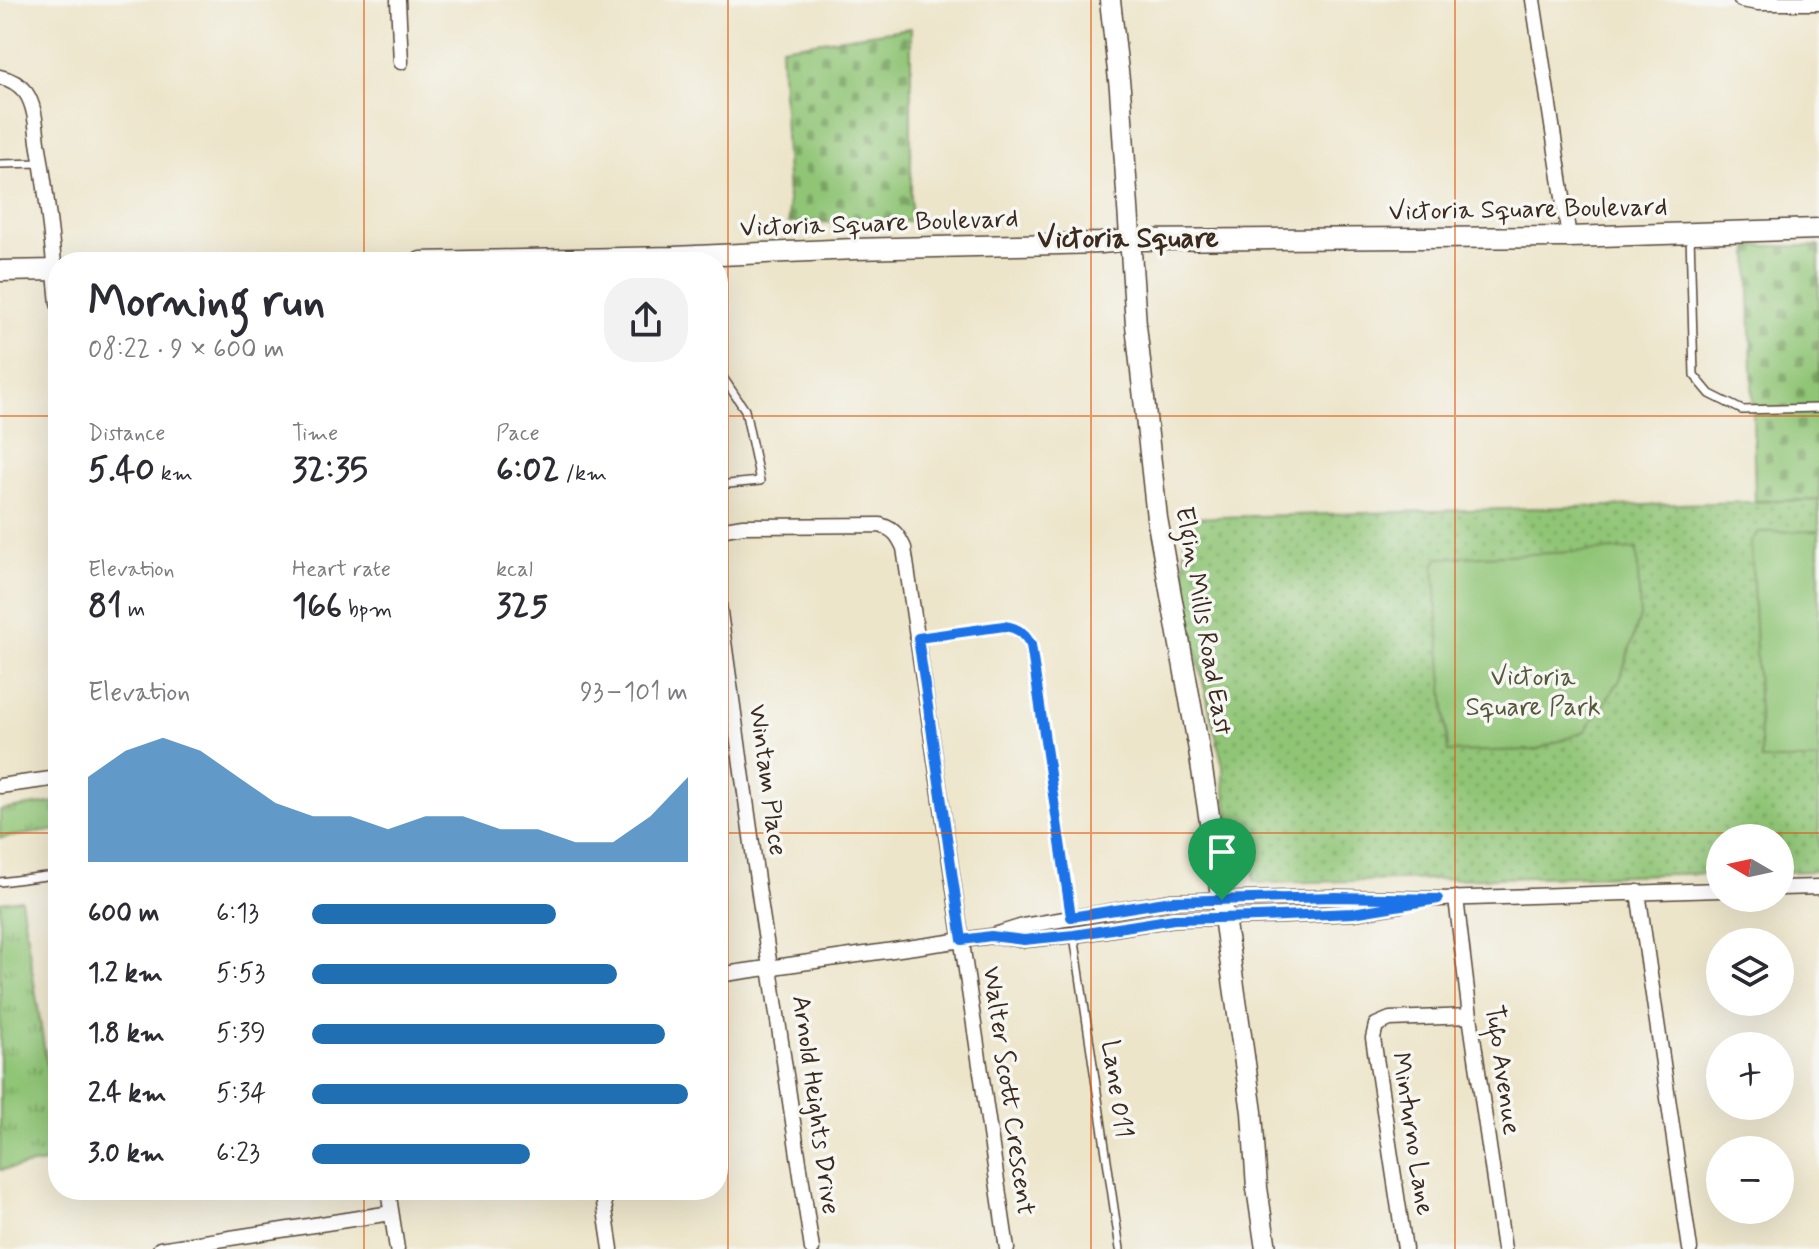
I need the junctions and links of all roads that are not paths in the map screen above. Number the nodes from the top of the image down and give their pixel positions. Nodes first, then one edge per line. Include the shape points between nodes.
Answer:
1 (398, 0) edge
2 (1110, 0) edge
3 (1533, 0) edge
4 (1741, 0) edge
5 (1819, 3) edge
6 (401, 62) dead end
7 (0, 77) edge
8 (41, 163) junction
9 (0, 164) edge
10 (1819, 229) edge
11 (1690, 233) junction
12 (1569, 237) junction
13 (1130, 240) junction
14 (53, 252) edge
15 (728, 257) edge
16 (48, 270) edge
17 (0, 271) edge
18 (728, 385) edge
19 (1819, 408) edge
20 (728, 484) edge
21 (728, 528) edge
22 (918, 638) junction
23 (728, 670) edge
24 (48, 779) edge
25 (0, 786) edge
26 (46, 876) dead end
27 (0, 882) edge
28 (1819, 887) edge
29 (1794, 888) edge
30 (1706, 890) edge
31 (1638, 892) junction
32 (1456, 898) junction
33 (1223, 909) junction
34 (1071, 917) junction
35 (1074, 935) junction
36 (991, 936) junction
37 (962, 940) junction
38 (771, 968) junction
39 (728, 974) edge
40 (1470, 1016) junction
41 (389, 1200) edge
42 (604, 1200) edge
43 (391, 1213) junction
44 (197, 1246) edge
45 (160, 1249) edge
46 (397, 1249) edge
47 (611, 1249) edge
48 (812, 1249) edge
49 (1007, 1249) edge
50 (1120, 1249) edge
51 (1266, 1249) edge
52 (1405, 1249) edge
53 (1504, 1249) edge
54 (1690, 1249) edge

1 - 6 street
2 - 13 street, Elgin Mills Road East
3 - 12 street
4 - 5 street
7 - 8 street via 27,95
8 - 9 lane
8 - 14 street
10 - 11 street, Victoria Square Boulevard
11 - 12 street, Victoria Square Boulevard
11 - 19 lane via 1694,375 1710,394 1742,410
12 - 13 street, Victoria Square Boulevard
13 - 15 street, Victoria Square Boulevard
13 - 33 street, Elgin Mills Road East via 1157,518
16 - 17 street
18 - 20 lane via 745,410 760,481
21 - 22 street, Walter Scott Crescent via 890,528 904,548
22 - 34 lane via 1004,626 1023,632 1031,645
22 - 37 street, Walter Scott Crescent
23 - 38 street, Wintam Place
24 - 25 street
26 - 27 lane
28 - 29 street
30 - 31 street
31 - 32 street
31 - 54 street
32 - 33 street via 1353,913
32 - 40 street, Tufo Avenue
33 - 34 street via 1172,901
33 - 35 street
33 - 51 street, Elgin Mills Road East
34 - 36 street
35 - 36 street via 1024,940
35 - 50 lane, Lane 011
36 - 37 street
37 - 38 street
37 - 49 street, Walter Scott Crescent
38 - 39 street
38 - 48 street, Arnold Heights Drive
40 - 52 street, Minturno Lane via 1390,1019 1376,1025 1373,1038
40 - 53 street, Tufo Avenue
41 - 43 street
42 - 47 street
43 - 44 street
43 - 46 street
44 - 45 street

